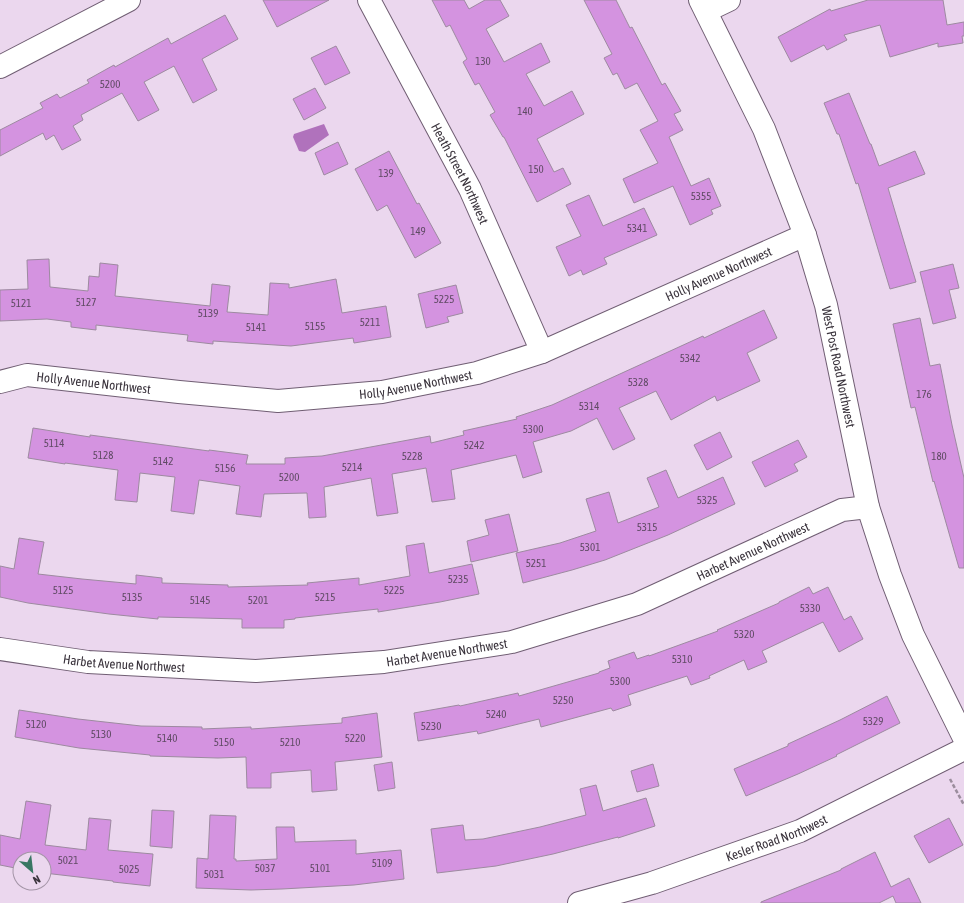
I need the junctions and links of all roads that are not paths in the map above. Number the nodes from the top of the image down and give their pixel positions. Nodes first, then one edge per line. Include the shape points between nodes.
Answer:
1 (129, 0) edge
2 (368, 0) edge
3 (729, 0) edge
4 (703, 6) edge
5 (0, 68) edge
6 (805, 235) junction
7 (542, 352) junction
8 (0, 382) edge
9 (868, 507) junction
10 (0, 649) edge
11 (964, 738) edge
12 (964, 749) edge
13 (579, 903) edge

1 - 5 street
2 - 7 street, Heath Street Northwest via 470,189
3 - 4 street
4 - 6 street, West Post Road Northwest via 764,129
6 - 7 street, Holly Avenue Northwest
6 - 9 street, West Post Road Northwest via 826,305
7 - 8 street, Holly Avenue Northwest via 477,373 382,392 278,402 27,375
9 - 10 street, Harbet Avenue Northwest via 842,510 637,604 512,642 384,662 256,671 88,662
9 - 11 street, West Post Road Northwest via 913,634
12 - 13 street, Kesler Road Northwest via 800,831 652,883

